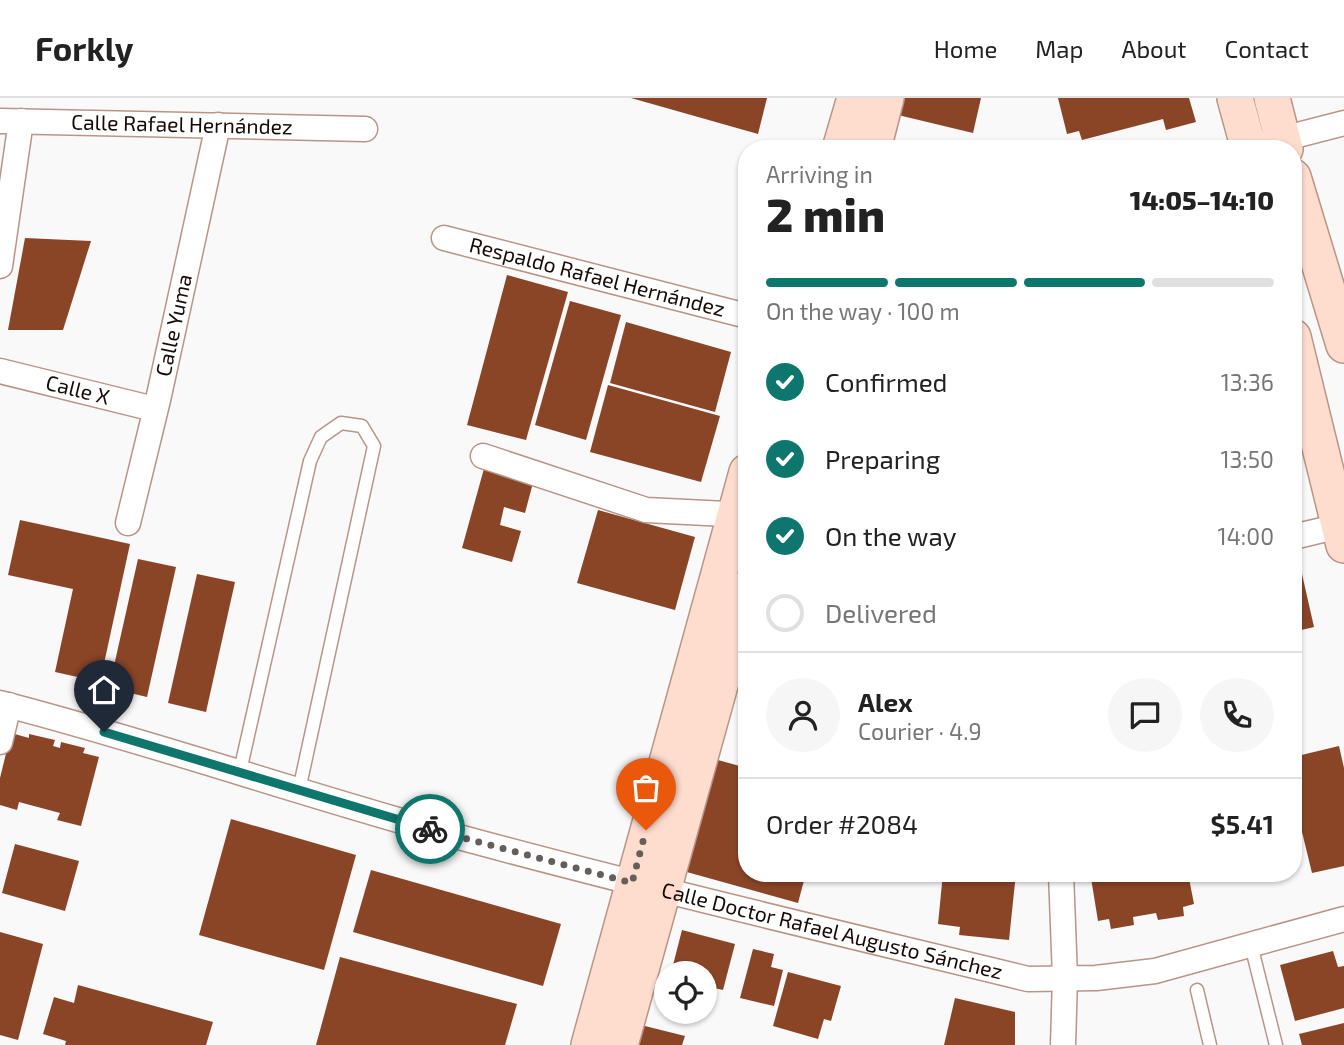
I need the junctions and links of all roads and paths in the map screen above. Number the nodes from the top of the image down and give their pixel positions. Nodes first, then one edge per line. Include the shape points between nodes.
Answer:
1 (855, 98) edge
2 (886, 98) edge
3 (1234, 98) edge
4 (1272, 98) edge
5 (11, 121) edge
6 (1344, 123) edge
7 (218, 125) junction
8 (365, 129) dead end
9 (860, 140) edge
10 (865, 140) edge
11 (1245, 140) edge
12 (1282, 140) edge
13 (1295, 140) edge
14 (1302, 207) edge
15 (444, 238) dead end
16 (0, 266) edge
17 (738, 314) edge
18 (1344, 345) edge
19 (0, 371) edge
20 (1302, 373) edge
21 (155, 405) junction
22 (483, 456) dead end
23 (738, 515) edge
24 (128, 523) dead end
25 (738, 531) edge
26 (1342, 532) edge
27 (1302, 536) edge
28 (738, 615) edge
29 (5, 704) edge
30 (0, 742) edge
31 (240, 771) junction
32 (299, 790) junction
33 (1061, 882) edge
34 (648, 887) junction
35 (1344, 919) edge
36 (1251, 945) junction
37 (1065, 978) junction
38 (1197, 990) dead end
39 (589, 1045) edge
40 (620, 1045) edge
41 (1063, 1045) edge
42 (1210, 1045) edge
43 (1276, 1045) edge

1 - 9 main road
2 - 10 main road
3 - 11 main road
4 - 12 main road
5 - 7 street, Calle Rafael Hernández
5 - 16 street
6 - 13 street
7 - 8 street, Calle Rafael Hernández
7 - 21 street, Calle Yuma
14 - 18 main road
15 - 17 street, Respaldo Rafael Hernández
19 - 21 street, Calle X via 150,408
20 - 26 main road
21 - 24 street, Calle Yuma
22 - 23 street via 646,510
25 - 34 main road
26 - 27 street
28 - 34 main road
29 - 30 street
29 - 31 street, Calle Doctor Rafael Augusto Sánchez
31 - 32 street, Calle Doctor Rafael Augusto Sánchez
31 - 32 lane via 310,461 321,437 341,423 362,426 373,446
32 - 34 street, Calle Doctor Rafael Augusto Sánchez
33 - 37 street
34 - 37 street, Calle Doctor Rafael Augusto Sánchez via 1028,979
34 - 39 main road
34 - 40 main road
35 - 36 street, Calle Doctor Rafael Augusto Sánchez
36 - 37 street, Calle Doctor Rafael Augusto Sánchez via 1155,971
36 - 43 lane
37 - 41 street
38 - 42 lane

